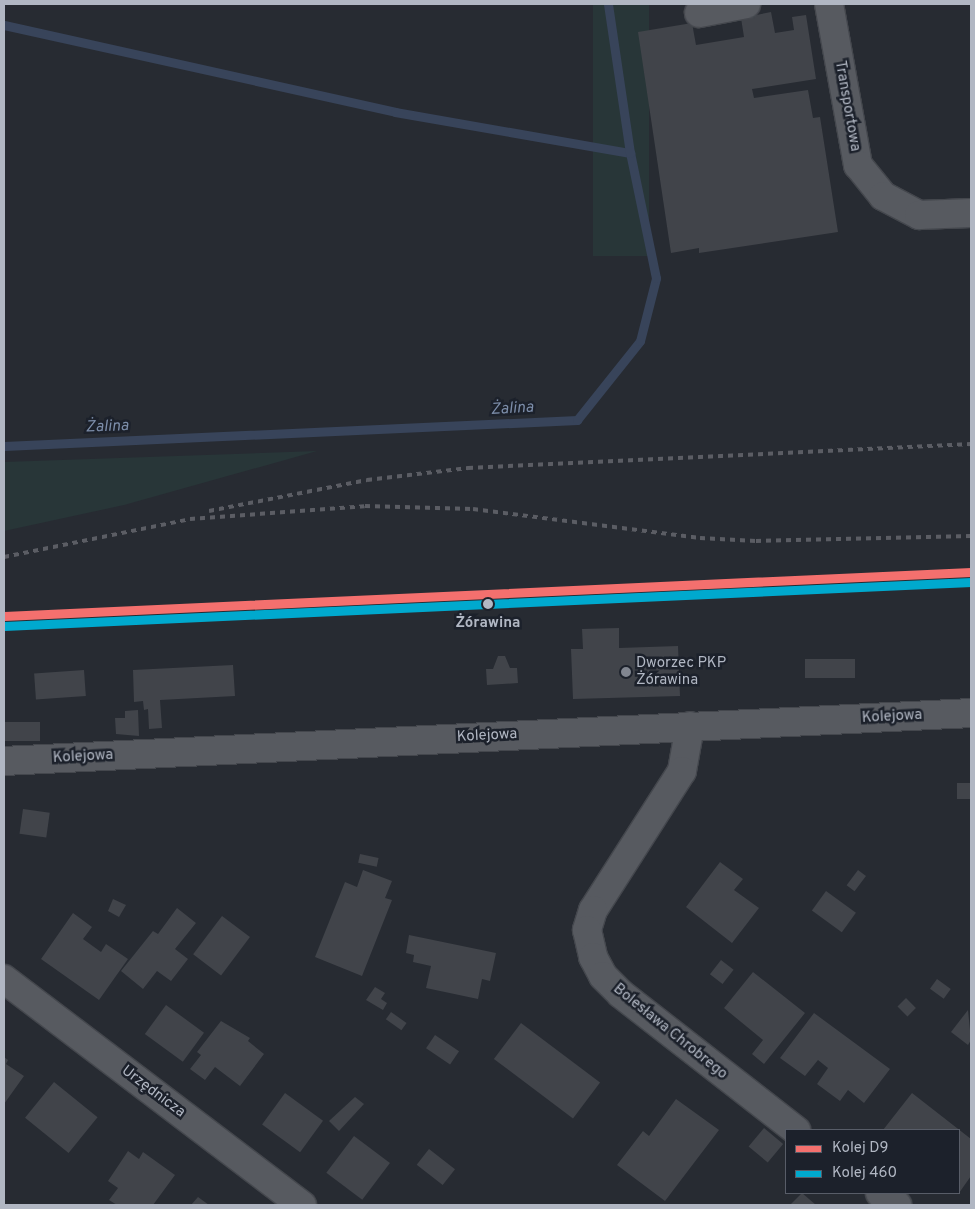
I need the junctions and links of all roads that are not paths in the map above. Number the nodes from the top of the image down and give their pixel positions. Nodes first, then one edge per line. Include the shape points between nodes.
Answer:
1 (746, 4) edge
2 (829, 4) edge
3 (699, 13) dead end
4 (971, 213) edge
5 (971, 713) edge
6 (690, 726) junction
7 (4, 761) edge
8 (4, 979) edge
9 (795, 1129) edge
10 (881, 1194) edge
11 (302, 1205) edge
12 (897, 1205) edge

1 - 3 street
2 - 4 street, Transportowa via 858,166 883,196 920,215
5 - 6 street, Kolejowa
6 - 7 street, Kolejowa
6 - 9 street, Bolesława Chrobrego via 682,771 593,910 587,930 593,957 603,976 621,994
8 - 11 street, Urzędnicza
10 - 12 street

